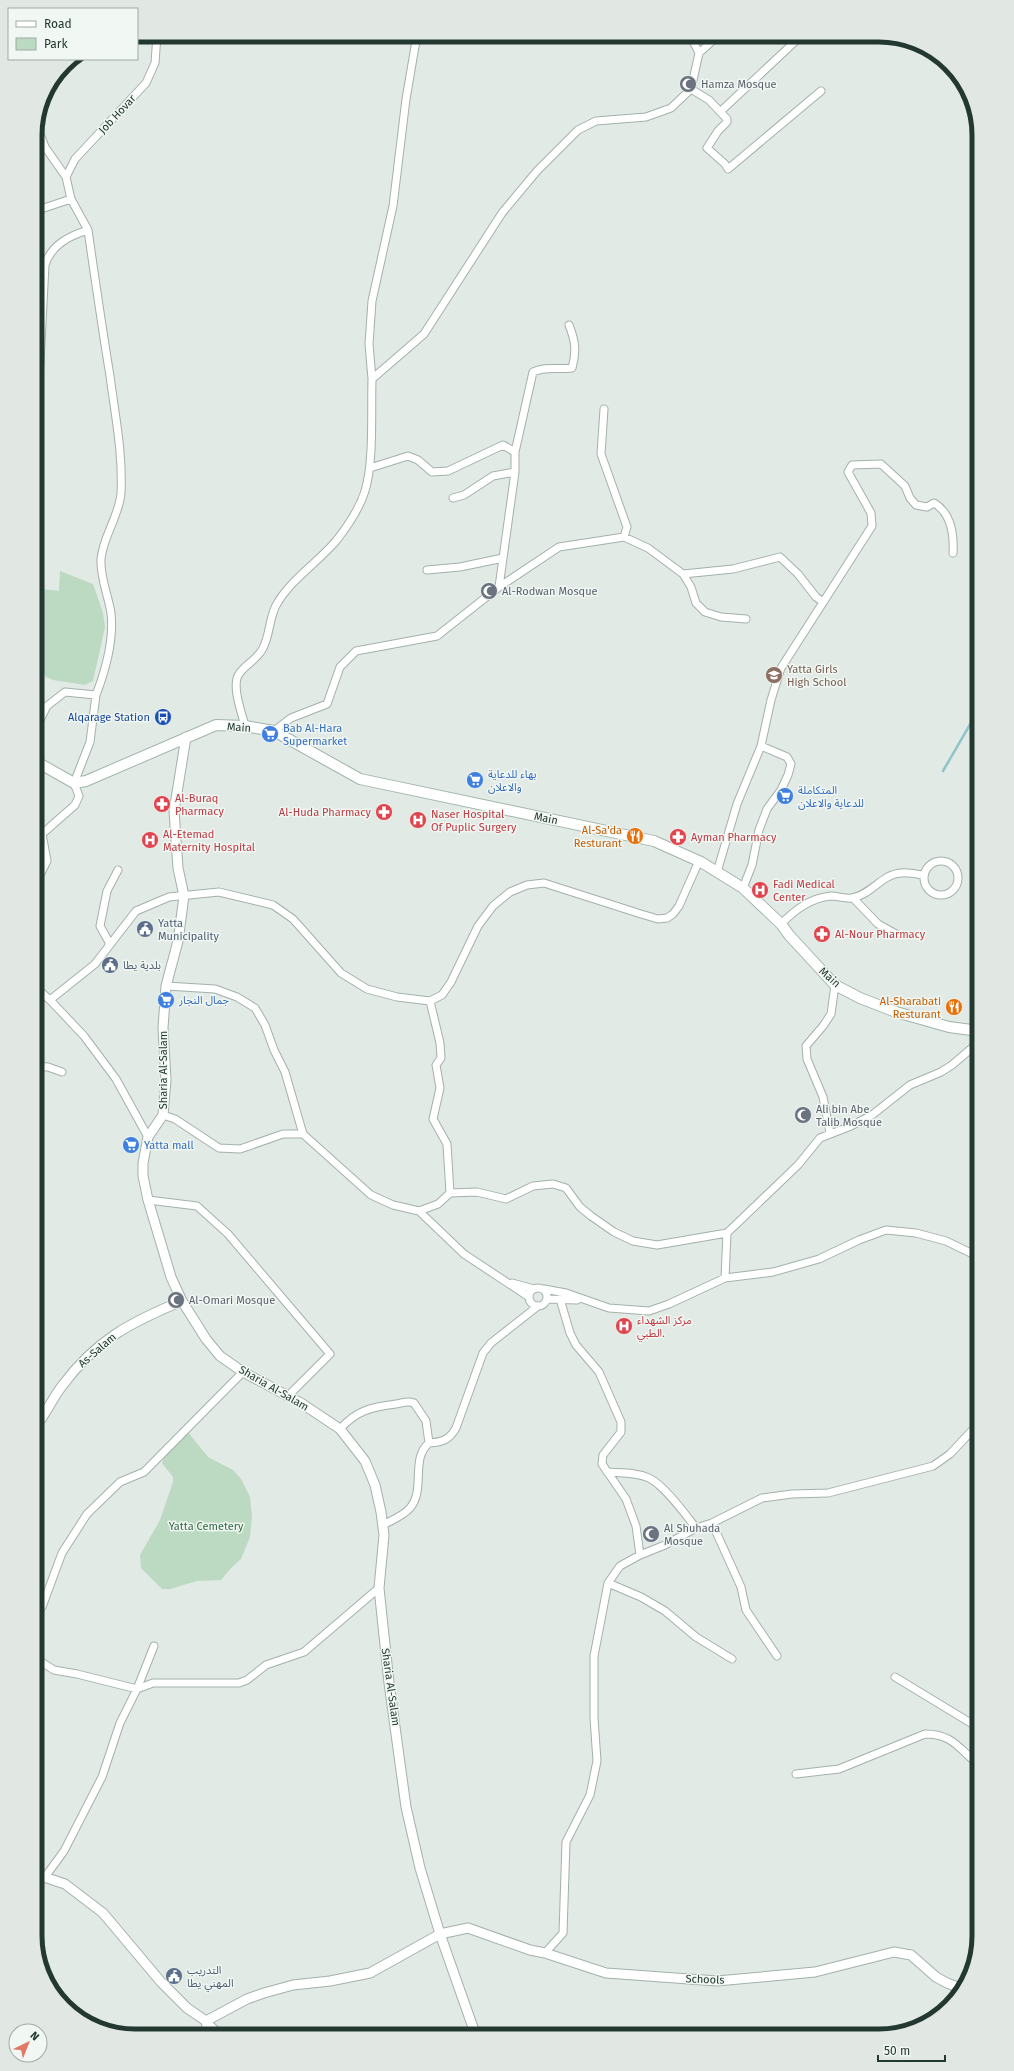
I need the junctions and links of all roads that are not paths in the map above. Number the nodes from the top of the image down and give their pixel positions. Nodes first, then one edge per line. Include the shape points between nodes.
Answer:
1 (156, 42) edge
2 (416, 42) edge
3 (694, 42) edge
4 (711, 42) edge
5 (795, 42) edge
6 (699, 53) junction
7 (691, 89) junction
8 (821, 91) dead end
9 (721, 111) junction
10 (42, 139) edge
11 (66, 177) junction
12 (71, 199) junction
13 (42, 209) edge
14 (88, 230) junction
15 (42, 324) edge
16 (568, 325) dead end
17 (372, 380) junction
18 (604, 409) dead end
19 (515, 452) junction
20 (370, 468) junction
21 (515, 472) junction
22 (454, 498) dead end
23 (624, 537) junction
24 (953, 553) dead end
25 (503, 558) junction
26 (427, 570) dead end
27 (683, 574) junction
28 (499, 587) junction
29 (823, 602) junction
30 (746, 619) dead end
31 (96, 695) junction
32 (42, 716) edge
33 (245, 726) junction
34 (274, 731) junction
35 (186, 737) junction
36 (761, 746) junction
37 (42, 765) edge
38 (74, 783) junction
39 (42, 834) joint
40 (699, 861) junction
41 (118, 870) dead end
42 (42, 871) edge
43 (717, 872) junction
44 (922, 875) junction
45 (743, 888) junction
46 (184, 896) junction
47 (852, 898) junction
48 (781, 924) junction
49 (896, 934) dead end
50 (110, 944) junction
51 (835, 985) junction
52 (166, 986) junction
53 (42, 993) edge
54 (50, 1000) junction
55 (430, 1001) junction
56 (972, 1030) edge
57 (972, 1048) edge
58 (42, 1067) edge
59 (62, 1072) dead end
60 (163, 1115) junction
61 (830, 1133) junction
62 (303, 1134) junction
63 (148, 1137) junction
64 (450, 1193) junction
65 (148, 1200) junction
66 (419, 1211) junction
67 (727, 1233) junction
68 (972, 1254) edge
69 (726, 1278) junction
70 (506, 1281) junction
71 (534, 1289) junction
72 (544, 1290) junction
73 (547, 1299) junction
74 (560, 1299) junction
75 (182, 1300) junction
76 (530, 1300) junction
77 (589, 1302) junction
78 (538, 1306) junction
79 (523, 1317) junction
80 (243, 1372) junction
81 (288, 1396) junction
82 (42, 1417) edge
83 (340, 1429) junction
84 (972, 1430) edge
85 (429, 1443) junction
86 (607, 1472) junction
87 (712, 1523) junction
88 (383, 1525) junction
89 (696, 1528) junction
90 (640, 1555) junction
91 (608, 1583) junction
92 (379, 1588) junction
93 (42, 1607) dead end
94 (154, 1646) dead end
95 (777, 1656) dead end
96 (732, 1660) dead end
97 (42, 1662) edge
98 (895, 1677) dead end
99 (137, 1690) junction
100 (972, 1724) edge
101 (972, 1759) edge
102 (796, 1774) dead end
103 (42, 1876) edge
104 (45, 1877) junction
105 (440, 1934) junction
106 (545, 1953) junction
107 (957, 1987) edge
108 (206, 2021) junction
109 (205, 2029) edge
110 (215, 2029) edge
111 (474, 2029) edge

1 - 11 street, Job Hovar via 155,63 146,83 75,159
2 - 17 street via 393,206 372,302 369,344
3 - 6 street
4 - 6 street
5 - 9 street
6 - 7 street
7 - 9 street via 705,96
7 - 17 street via 671,108 646,117 596,121 578,130 537,171 502,213 424,334
8 - 9 street via 728,169 707,149 727,122
10 - 11 street
11 - 12 street
12 - 13 street
12 - 14 street
14 - 15 street via 66,239 48,256 45,265
14 - 31 street via 121,455 120,495 116,518 106,538 101,559 102,579 111,612 111,636 105,672
16 - 19 street via 575,342 572,368 543,367 533,372
17 - 20 street
18 - 23 street via 601,454 626,526
19 - 20 street via 503,445 448,471 432,472 418,460 408,456
19 - 21 street
20 - 33 street via 365,492 351,518 336,541 282,595 272,613 268,637 262,650 239,673 235,682
21 - 22 street via 493,476
21 - 25 street
23 - 27 street via 648,548
23 - 28 street via 559,547
24 - 29 street via 953,539 942,508 934,503 927,507 916,505 910,498 906,486 881,464 852,466 848,472 865,499 871,513 872,526
25 - 26 street via 460,567
25 - 28 street
27 - 29 street via 733,569 780,558
27 - 30 street via 696,603 705,612 721,617
28 - 34 street via 437,636 356,651 340,667 327,704 291,718
29 - 36 street via 782,668 771,700
31 - 32 street via 65,692 47,706
31 - 38 street via 90,742
33 - 34 main road, Main
33 - 35 main road, Main via 216,726
34 - 40 main road, Main via 360,779 654,842
35 - 38 main road, Main via 86,781
35 - 46 street, Sharia Al-Salam via 174,811 178,868
36 - 43 street via 737,804
36 - 45 street via 787,756 791,764 781,790 767,809
37 - 38 main road
38 - 39 street via 79,796 75,805
39 - 42 street via 47,861
40 - 43 main road, Main
40 - 55 street via 679,906 667,918 658,919 544,882 510,892 493,906 478,926 442,995
41 - 50 street via 107,891 100,926
43 - 45 main road, Main
44 - 44 street via 930,863 943,859 955,867 959,880 952,892 938,896 926,889
44 - 47 street via 901,872 887,877 869,891
45 - 48 main road, Main
46 - 50 street via 169,896 136,911
46 - 52 street, Sharia Al-Salam via 178,941
46 - 55 street via 219,892 273,905 293,919 341,973 367,989 397,997
47 - 48 street via 831,896 811,901 793,912
47 - 49 street via 878,924
48 - 51 main road, Main
50 - 54 street via 95,964
51 - 56 main road, Main via 896,1012 949,1027
51 - 61 street via 830,1014 806,1046 807,1058 823,1097
52 - 60 street, Sharia Al-Salam via 163,1028 166,1080
52 - 62 street via 215,989 238,997 255,1008 285,1072
53 - 54 street
54 - 63 street via 84,1036 116,1079
55 - 64 street via 441,1058 436,1065 440,1088 433,1119 447,1144
57 - 61 street via 941,1072 910,1086 862,1121
58 - 59 street
60 - 62 street via 219,1148 240,1148 283,1134
60 - 63 street, Sharia Al-Salam
61 - 67 street via 816,1142 798,1165
62 - 66 street via 371,1195 393,1205
63 - 65 street, Sharia Al-Salam via 143,1176
64 - 66 street via 438,1204
64 - 67 street via 477,1192 506,1199 533,1186 553,1184 566,1188 580,1207 591,1216 633,1241 657,1245
65 - 75 street, Sharia Al-Salam via 171,1277
65 - 81 street via 197,1206 228,1234 330,1354
66 - 70 street via 464,1254
67 - 69 street
68 - 69 street via 946,1241 916,1233 886,1230 819,1259 774,1272
69 - 77 street via 649,1311 608,1308
70 - 71 street
70 - 76 street
71 - 72 street
71 - 76 street
72 - 73 street
72 - 77 street via 566,1293
73 - 74 street
73 - 78 street via 544,1304
74 - 77 street
74 - 86 street via 570,1333 576,1345 599,1372 621,1422 621,1432 603,1455 602,1464
75 - 80 street, Sharia Al-Salam via 206,1339 220,1356
75 - 82 street, As-Salam via 142,1317 110,1337 90,1354 62,1387
76 - 78 street
76 - 79 street
78 - 79 street
79 - 85 street via 491,1343 483,1353 463,1412 450,1438 444,1442
80 - 81 street, Sharia Al-Salam
80 - 93 street via 144,1472 120,1482 87,1514 62,1554
81 - 83 street, Sharia Al-Salam
83 - 85 street via 348,1420 369,1407 407,1400 414,1403 426,1421
83 - 88 street, Sharia Al-Salam via 365,1461 375,1484
84 - 87 street via 950,1454 933,1466 828,1493 762,1498
85 - 88 street via 421,1454 420,1481 413,1503 400,1516
86 - 89 street via 631,1473 651,1478
86 - 90 street via 626,1499 636,1526
87 - 89 street
87 - 95 street via 740,1587 746,1610
88 - 92 street, Sharia Al-Salam via 383,1562
89 - 90 street
90 - 91 street via 620,1566
91 - 96 street via 641,1597
91 - 106 street via 594,1656 597,1761 590,1795 566,1842 563,1933
92 - 99 street via 304,1652 266,1665 243,1682 153,1683
92 - 105 street, Sharia Al-Salam via 406,1807 420,1868
94 - 99 street
97 - 99 street via 54,1670
98 - 100 street
99 - 104 street via 120,1723 102,1777 64,1851
101 - 102 street via 949,1739 936,1734 925,1734 839,1769
103 - 104 street
104 - 108 street via 65,1884 103,1913 161,1982 187,2008
105 - 106 street, Schools via 468,1928
105 - 108 street, Schools via 370,1973 330,1982 293,1985 264,1993
105 - 111 street, Sharia Al-Salam
106 - 107 street, Schools via 606,1973 717,1981 815,1972 894,1952 911,1955 936,1977
108 - 109 street
108 - 110 street

